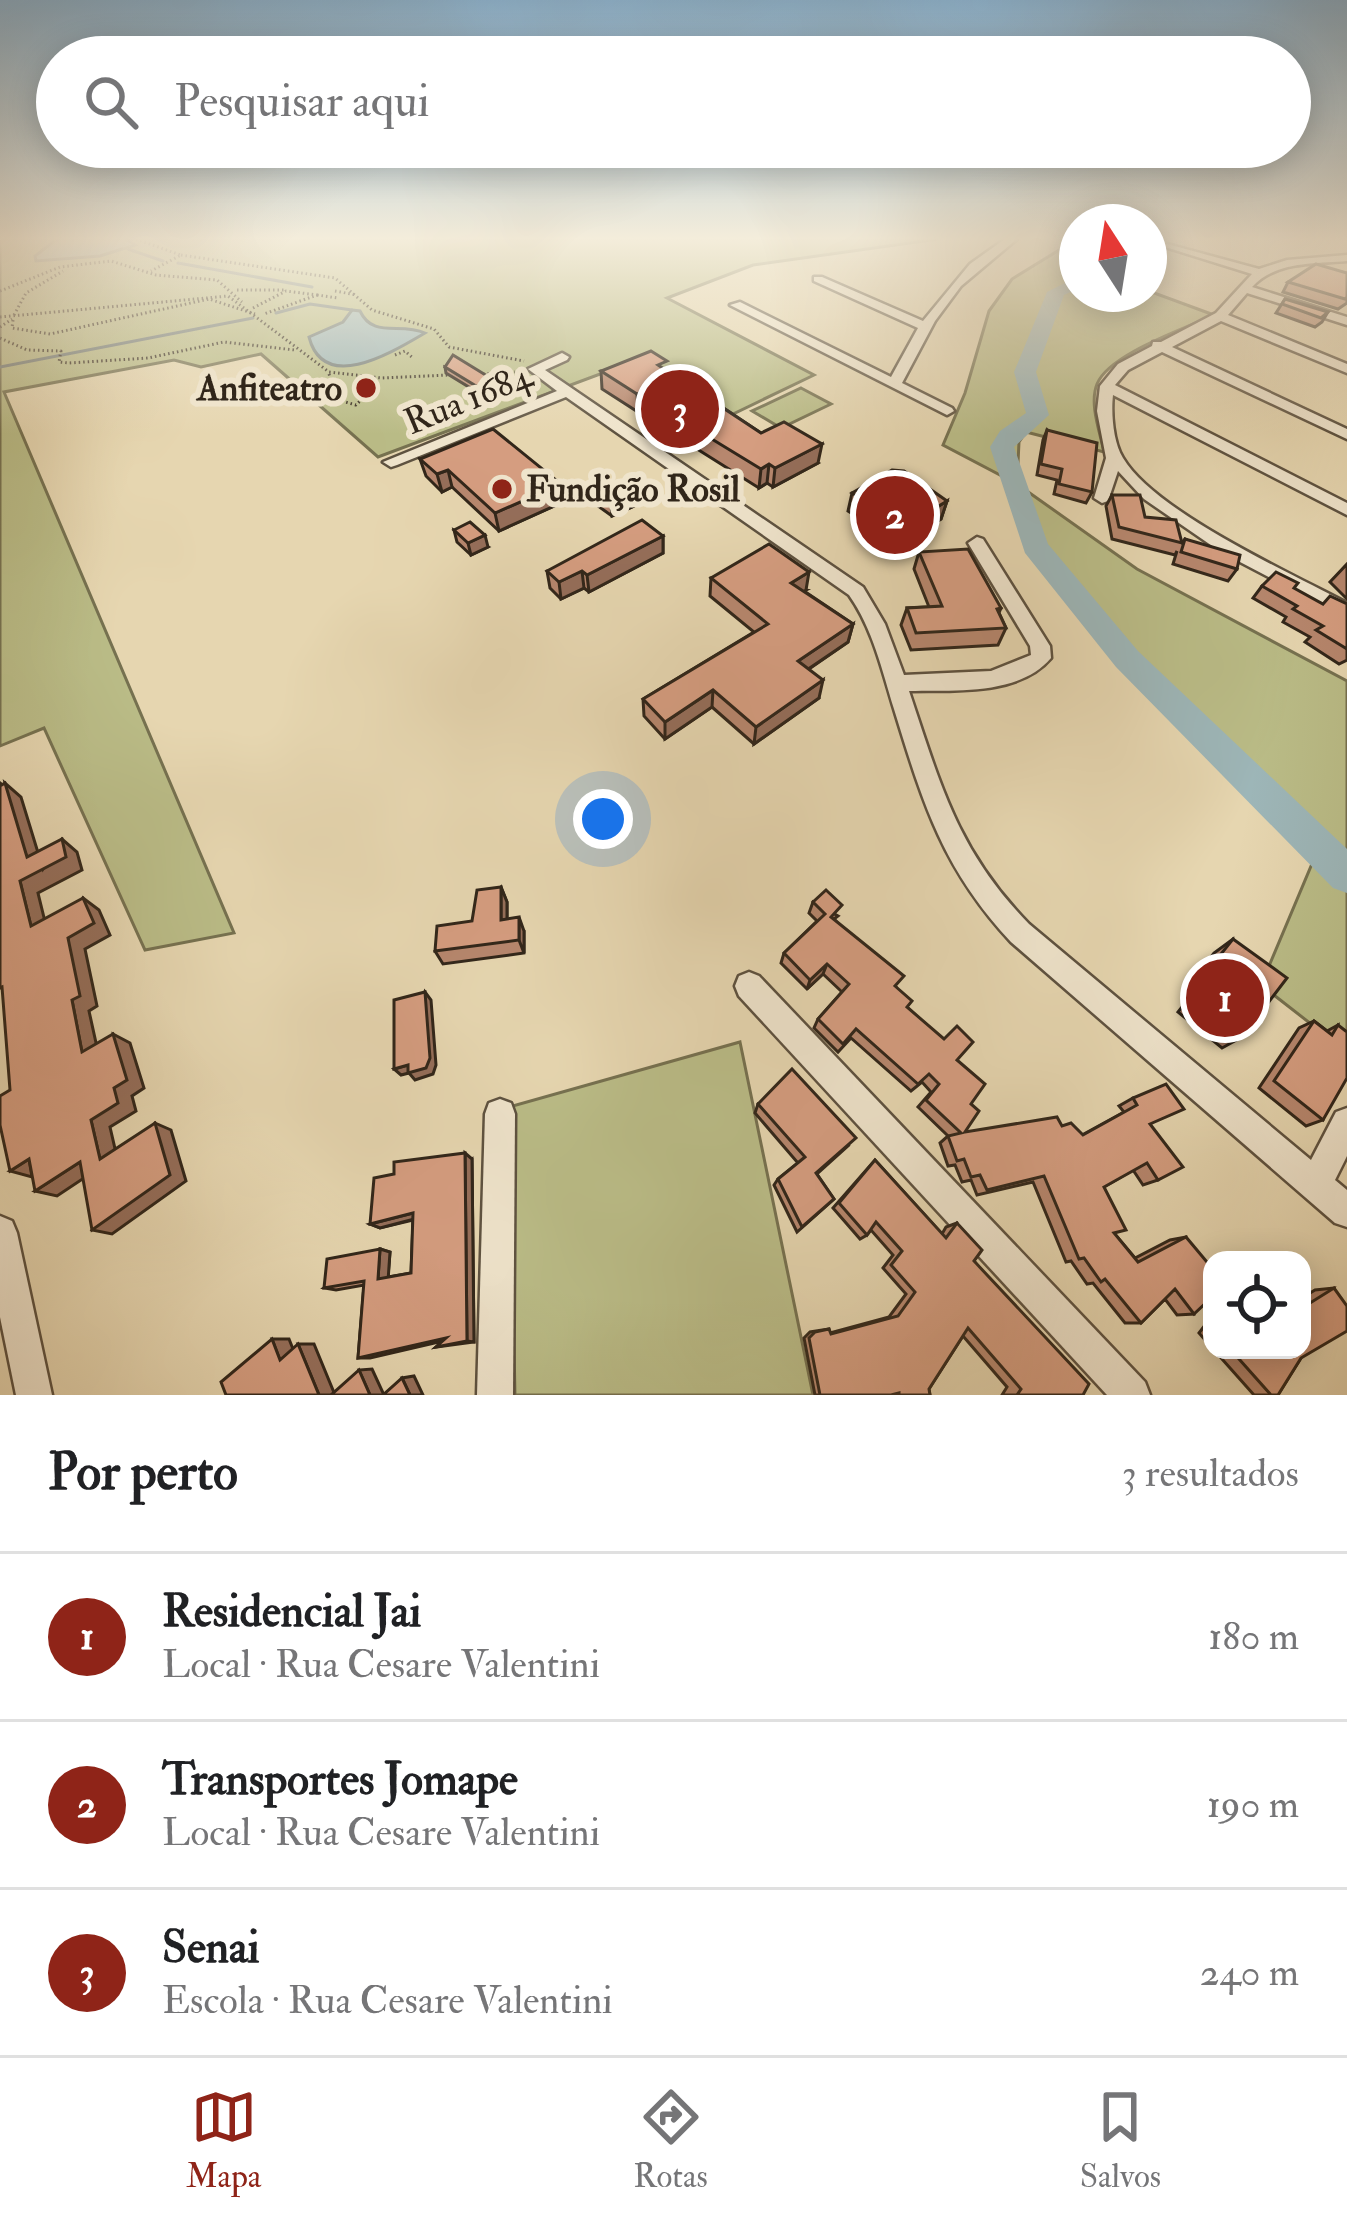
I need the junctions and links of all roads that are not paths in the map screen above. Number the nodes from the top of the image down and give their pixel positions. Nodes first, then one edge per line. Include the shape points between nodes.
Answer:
1 (875, 304) edge
2 (940, 304) edge
3 (1230, 304) edge
4 (1294, 304) edge
5 (736, 305) dead end
6 (1220, 316) junction
7 (1347, 321) edge
8 (922, 325) junction
9 (1158, 345) junction
10 (562, 357) dead end
11 (1347, 369) edge
12 (894, 384) junction
13 (1107, 386) junction
14 (568, 391) junction
15 (946, 411) dead end
16 (1347, 435) edge
17 (1114, 458) junction
18 (391, 462) dead end
19 (1102, 498) dead end
20 (1347, 510) edge
21 (977, 543) dead end
22 (1347, 611) edge
23 (896, 683) junction
24 (749, 986) dead end
25 (500, 1114) dead end
26 (1347, 1124) edge
27 (1316, 1184) junction
28 (1347, 1211) edge
29 (0, 1233) edge
30 (34, 1395) edge
31 (495, 1395) edge
32 (1132, 1395) edge

1 - 8 street
2 - 8 street
3 - 6 street
4 - 7 street
5 - 12 street
6 - 9 street
6 - 11 street
8 - 12 street
9 - 13 street
9 - 16 street
10 - 14 street via 538,367
12 - 15 street
13 - 17 street
13 - 20 street
14 - 18 street, Rua 1684
14 - 23 street via 856,591 877,624
17 - 19 street
17 - 22 street via 1195,527
21 - 23 street via 1041,658 1022,674 995,679
23 - 27 street via 945,831 971,882
24 - 32 street
25 - 31 street
26 - 27 street
27 - 28 street
29 - 30 street

